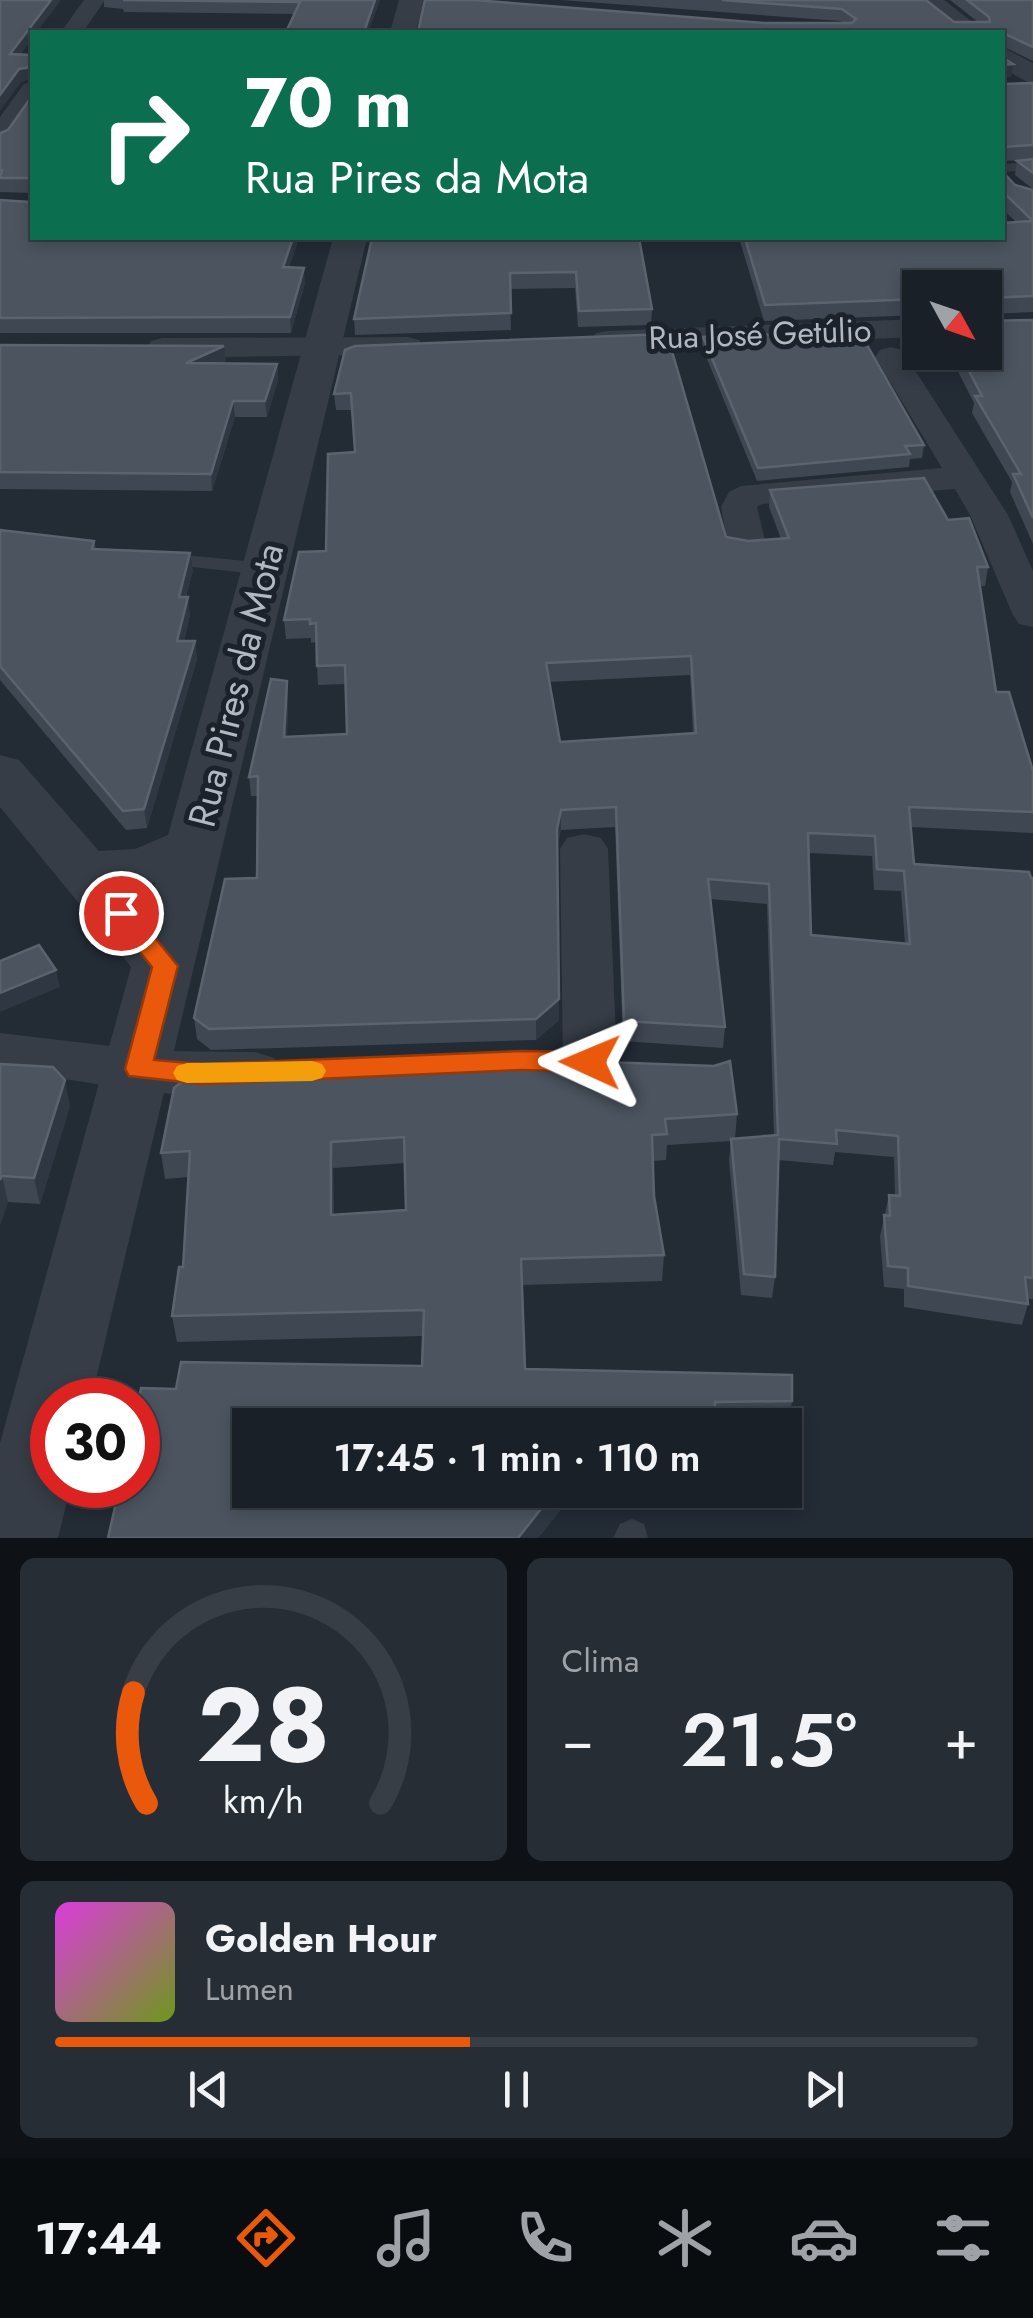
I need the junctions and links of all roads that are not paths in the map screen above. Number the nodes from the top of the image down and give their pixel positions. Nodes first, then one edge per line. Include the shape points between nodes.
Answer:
1 (96, 0) edge
2 (412, 0) edge
3 (927, 0) edge
4 (74, 30) edge
5 (404, 30) edge
6 (969, 30) edge
7 (1005, 57) edge
8 (1033, 76) edge
9 (1005, 88) edge
10 (1033, 88) edge
11 (22, 98) edge
12 (0, 135) edge
13 (1033, 166) edge
14 (1005, 176) edge
15 (349, 240) edge
16 (902, 329) edge
17 (579, 340) edge
18 (443, 346) edge
19 (136, 348) edge
20 (321, 350) junction
21 (892, 357) dead end
22 (965, 477) junction
23 (747, 545) edge
24 (139, 555) edge
25 (265, 570) junction
26 (1033, 616) edge
27 (0, 772) edge
28 (196, 844) junction
29 (584, 849) dead end
30 (80, 866) junction
31 (165, 966) junction
32 (0, 1052) edge
33 (644, 1064) edge
34 (138, 1069) junction
35 (295, 1071) edge
36 (16, 1538) edge

1 - 4 street
2 - 5 street
3 - 6 street
7 - 8 street
9 - 10 street
11 - 12 street
13 - 14 lane
15 - 20 street, Rua Pires da Mota
16 - 17 street, Rua José Getúlio
18 - 20 street
19 - 20 street
20 - 25 street, Rua Pires da Mota
21 - 22 street
22 - 23 street via 754,494 739,508
22 - 26 street
24 - 25 lane
25 - 28 street, Rua Pires da Mota
27 - 30 street
28 - 30 street via 134,871
28 - 31 street, Rua Pires da Mota
29 - 33 street via 564,1062
30 - 31 street
31 - 34 street, Rua Pires da Mota
32 - 34 street
34 - 35 street
34 - 36 street, Rua Pires da Mota

